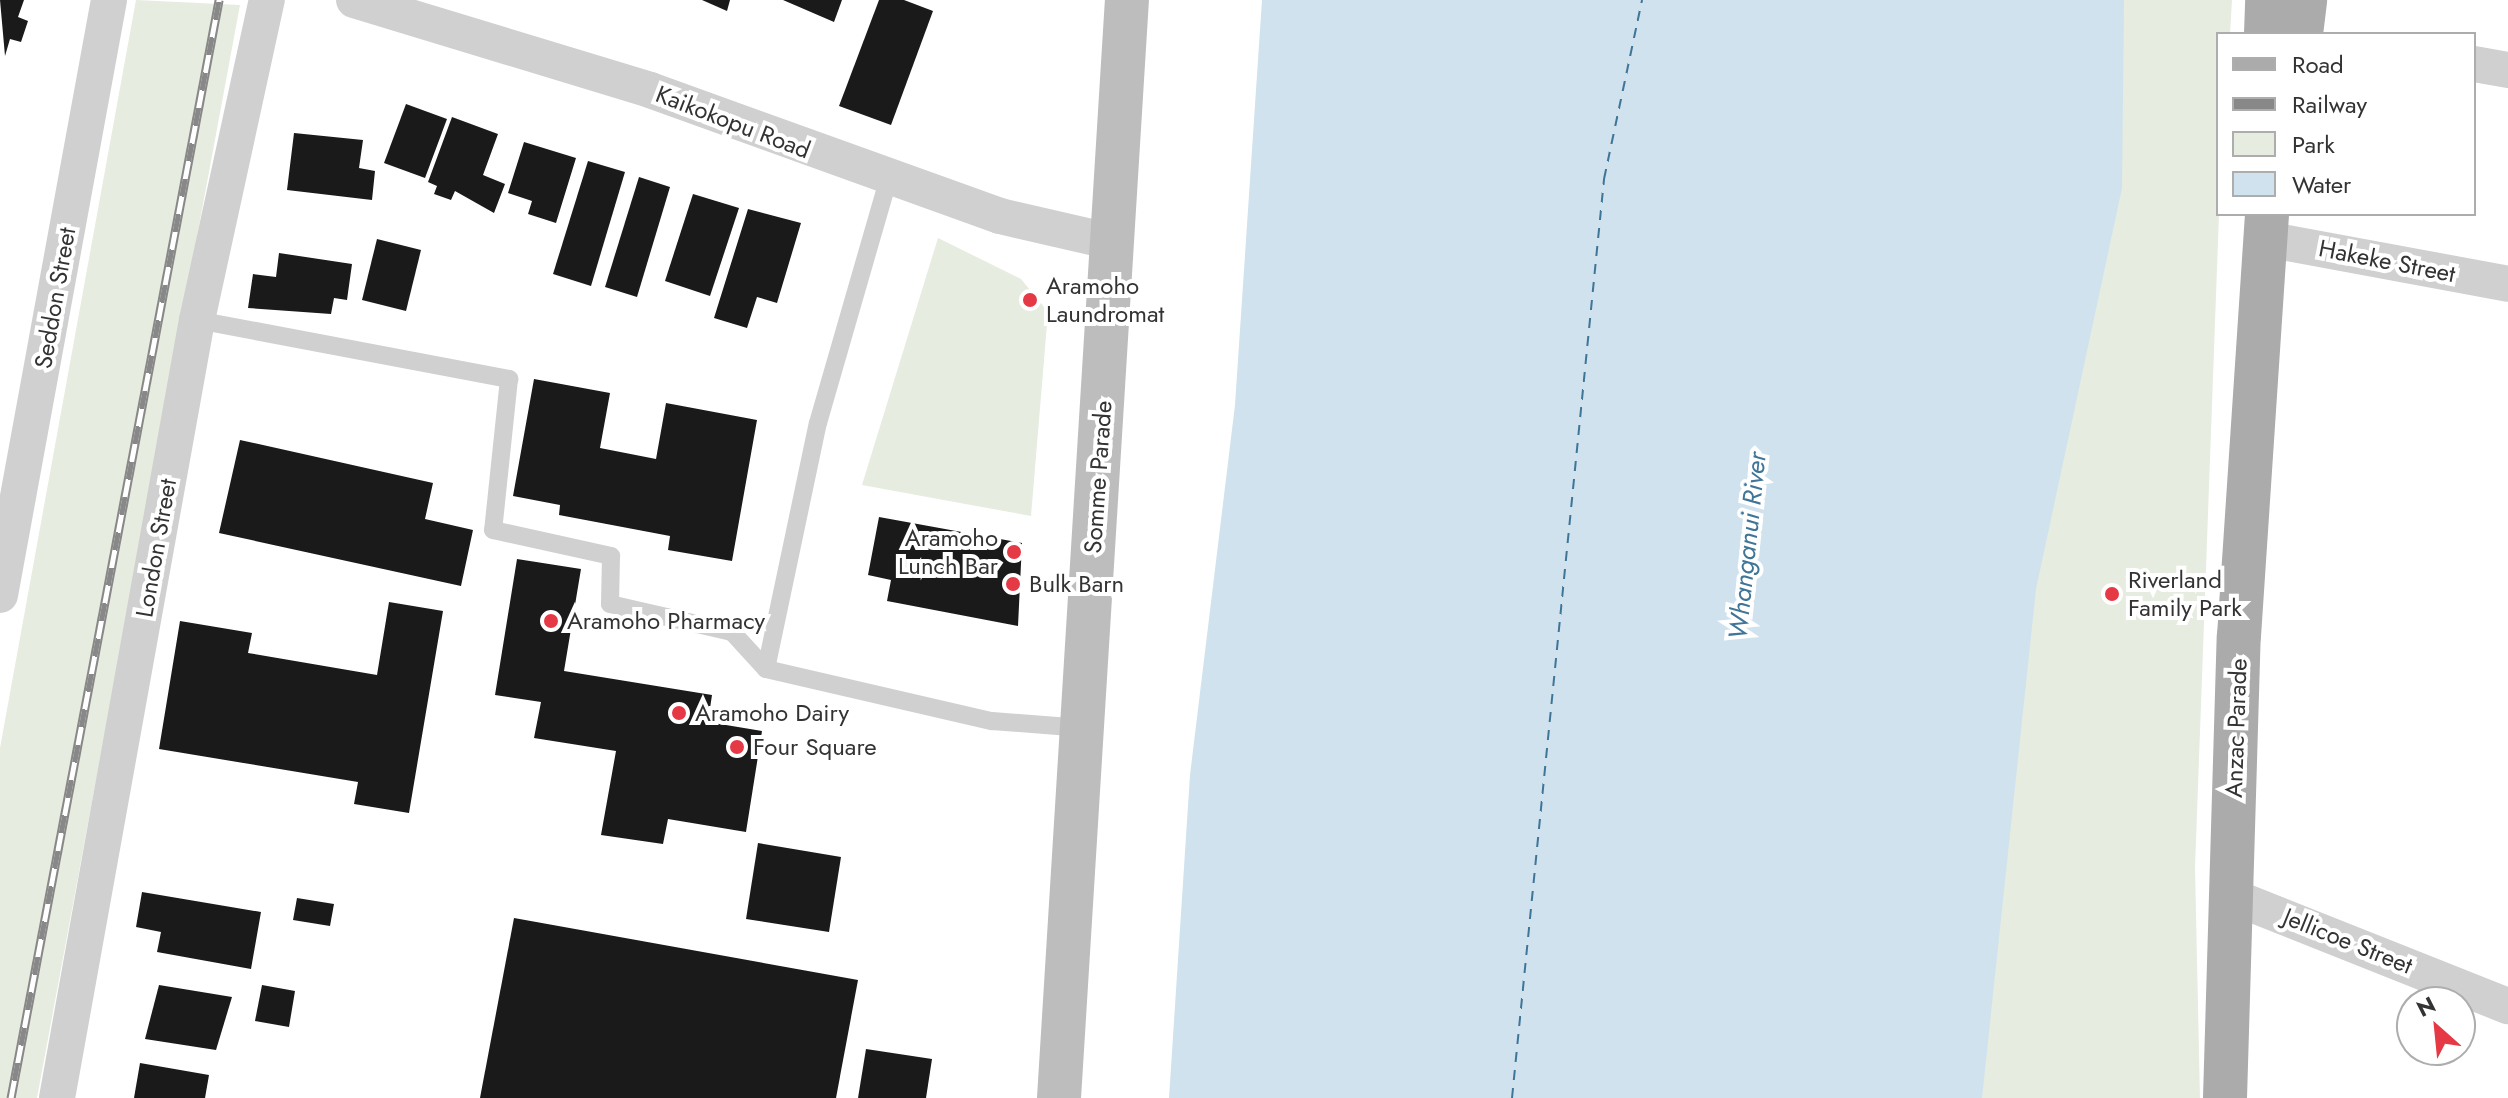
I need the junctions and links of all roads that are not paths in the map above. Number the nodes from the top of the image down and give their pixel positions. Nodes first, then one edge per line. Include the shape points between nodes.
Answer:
1 (109, 0) edge
2 (267, 0) edge
3 (354, 0) edge
4 (1127, 0) edge
5 (2267, 0) edge
6 (2296, 27) edge
7 (2476, 64) edge
8 (2508, 70) edge
9 (888, 181) junction
10 (2266, 226) edge
11 (1113, 242) junction
12 (2508, 284) edge
13 (197, 320) junction
14 (0, 595) edge
15 (766, 669) junction
16 (1083, 728) junction
17 (2231, 896) junction
18 (2508, 1006) edge
19 (57, 1098) edge
20 (1059, 1098) edge
21 (2225, 1098) edge

1 - 14 street, Seddon Street
2 - 13 street, London Street
3 - 9 street, Kaikokopu Road via 650,90
4 - 11 main road, Somme Parade
5 - 6 main road
7 - 8 street
9 - 11 street, Kaikokopu Road via 1039,227
9 - 15 lane via 818,423
10 - 12 street, Hakeke Street
10 - 17 main road, Anzac Parade via 2239,636
11 - 16 main road, Somme Parade
13 - 15 lane via 509,379 493,530 611,556 610,604 732,632
13 - 19 street, London Street
15 - 16 lane via 992,721
16 - 20 main road, Somme Parade
17 - 18 street, Jellicoe Street
17 - 21 main road, Anzac Parade

